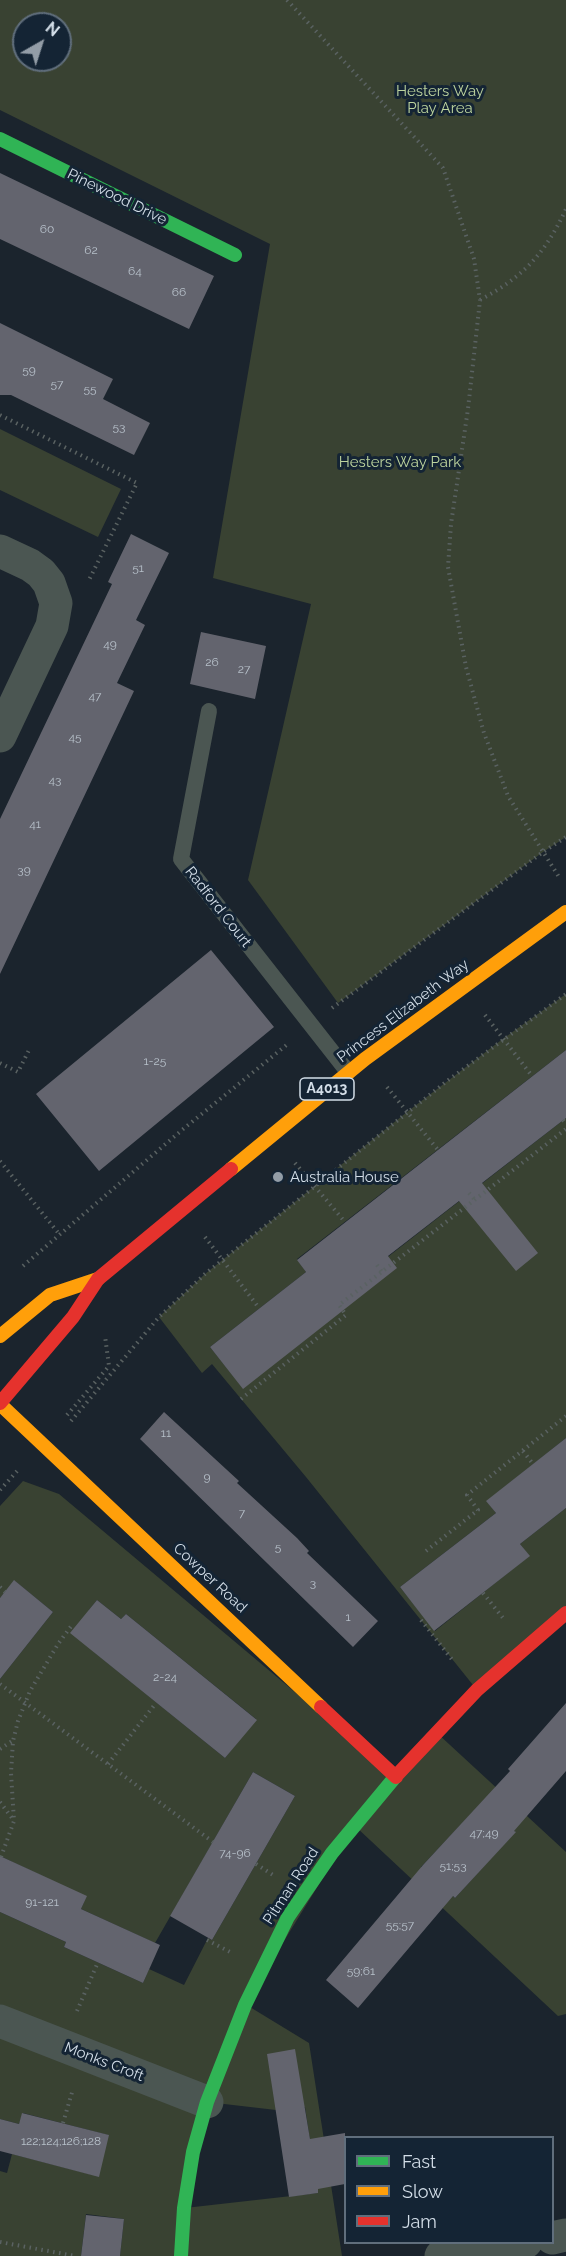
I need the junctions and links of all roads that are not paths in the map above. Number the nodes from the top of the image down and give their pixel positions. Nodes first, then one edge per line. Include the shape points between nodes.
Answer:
1 (0, 139) edge
2 (235, 255) dead end
3 (0, 551) edge
4 (209, 711) dead end
5 (0, 736) edge
6 (566, 912) edge
7 (348, 1072) junction
8 (98, 1279) junction
9 (0, 1336) edge
10 (0, 1403) edge
11 (566, 1613) edge
12 (396, 1777) junction
13 (0, 2021) edge
14 (207, 2102) junction
15 (516, 2244) edge
16 (181, 2256) edge
17 (441, 2256) edge

1 - 2 street, Pinewood Drive
3 - 5 street via 41,573 56,603 52,626
4 - 7 lane, Radford Court via 181,859
6 - 7 street, Princess Elizabeth Way / A4013
7 - 8 street, Princess Elizabeth Way / A4013
8 - 9 street, Princess Elizabeth Way / A4013 via 50,1295
8 - 10 street, Princess Elizabeth Way / A4013 via 74,1317
10 - 12 street, Cowper Road
11 - 12 street, Pitman Road via 477,1690
12 - 14 street, Pitman Road via 332,1853 288,1917 245,2005
13 - 14 street, Monks Croft
14 - 16 street, Pitman Road via 193,2152
15 - 17 street

